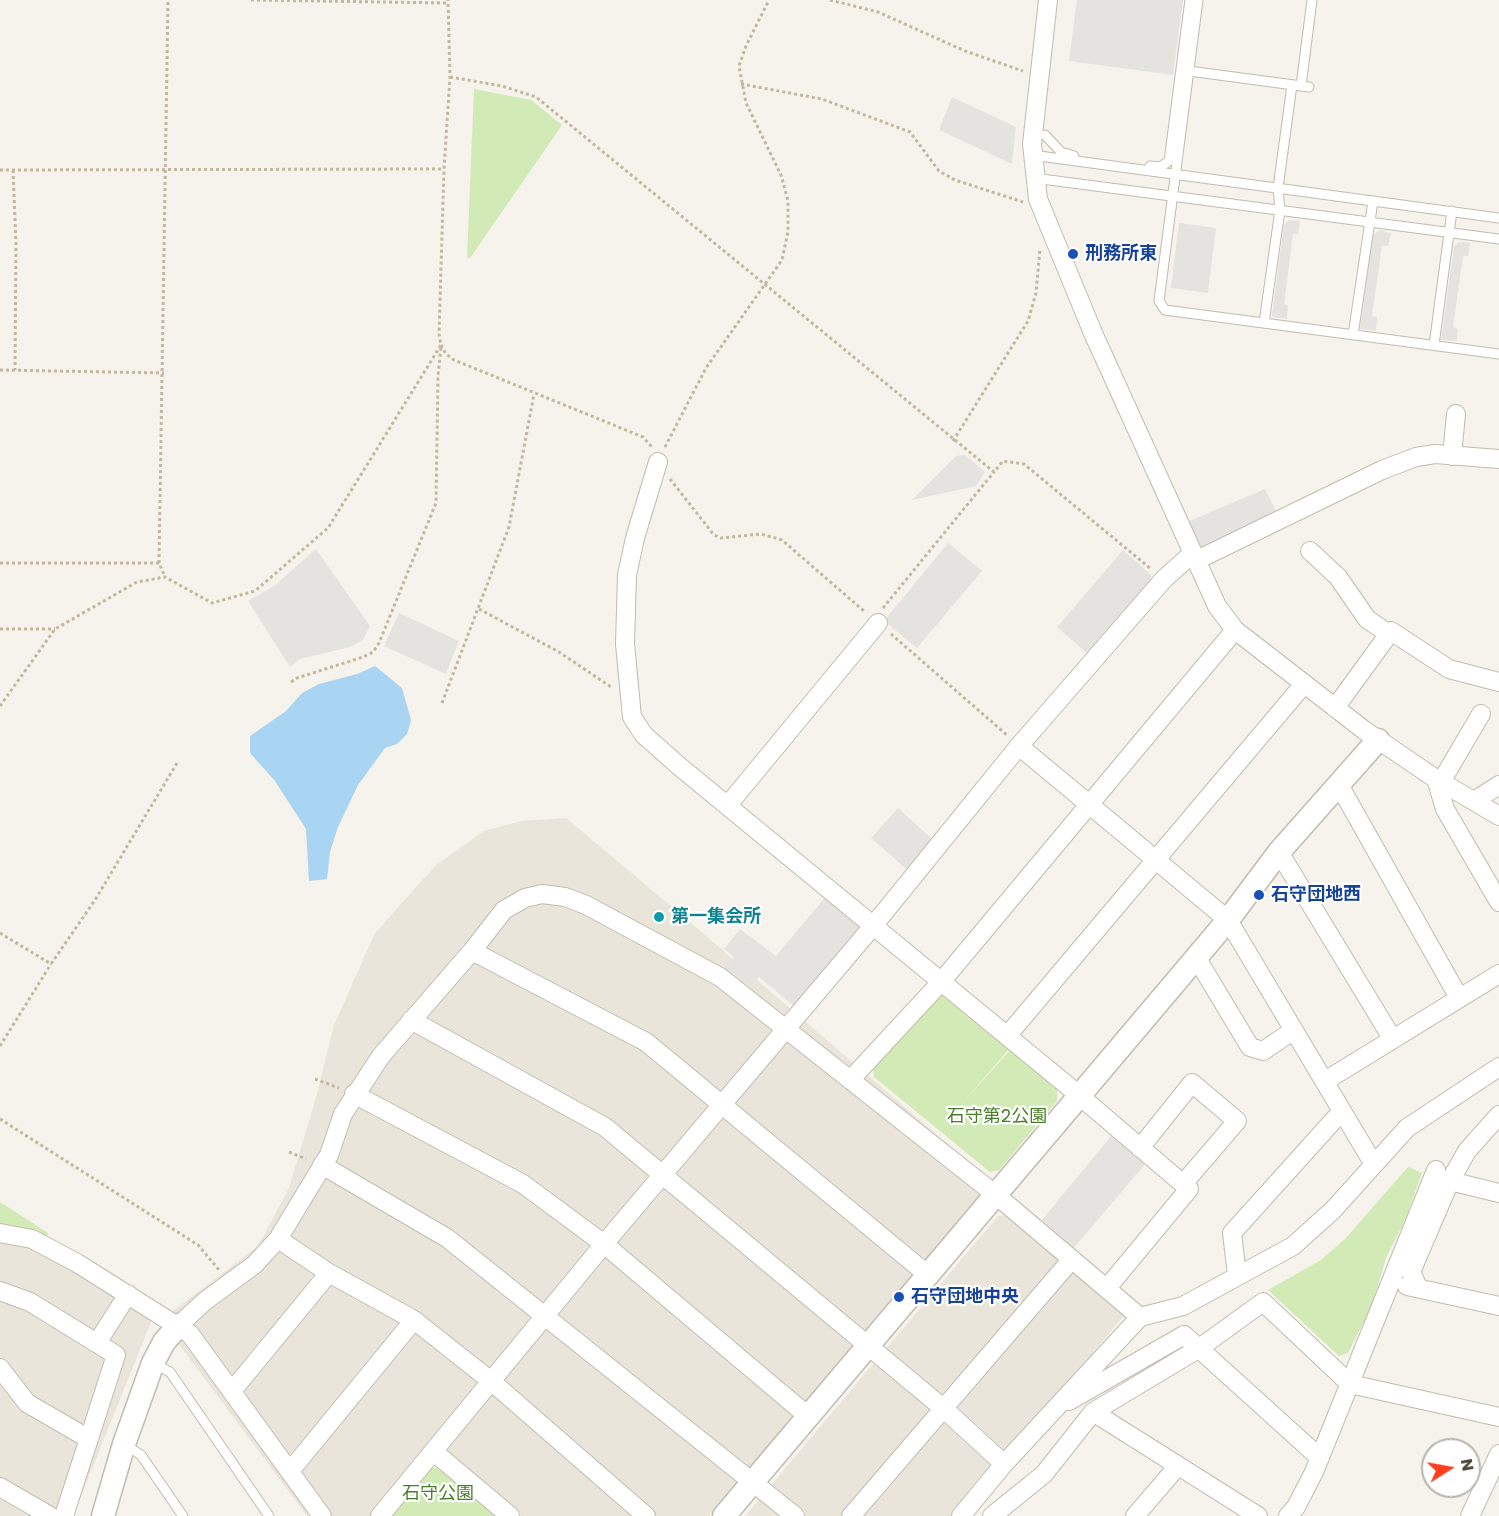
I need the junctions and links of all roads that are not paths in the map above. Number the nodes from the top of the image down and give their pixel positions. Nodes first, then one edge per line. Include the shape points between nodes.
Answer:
1 (1048, 0) edge
2 (1190, 0) edge
3 (1198, 0) edge
4 (1312, 0) edge
5 (1189, 71) junction
6 (1301, 86) junction
7 (1045, 135) dead end
8 (1032, 155) junction
9 (1176, 174) junction
10 (1034, 178) junction
11 (1278, 188) junction
12 (1173, 196) junction
13 (1373, 201) junction
14 (1280, 210) junction
15 (1452, 212) junction
16 (1499, 218) edge
17 (1370, 222) junction
18 (1449, 232) junction
19 (1499, 239) edge
20 (1264, 323) junction
21 (1353, 335) junction
22 (1434, 345) junction
23 (1499, 354) edge
24 (1456, 414) dead end
25 (1499, 447) edge
26 (1457, 456) junction
27 (1499, 459) edge
28 (658, 462) road end
29 (1310, 551) dead end
30 (1195, 556) junction
31 (876, 621) road end
32 (1235, 630) junction
33 (1389, 634) junction
34 (1499, 682) edge
35 (1304, 684) junction
36 (1335, 708) junction
37 (1481, 714) dead end
38 (1378, 740) junction
39 (1019, 746) junction
40 (1438, 781) junction
41 (1338, 783) junction
42 (1499, 785) edge
43 (1474, 801) junction
44 (728, 805) junction
45 (1089, 805) junction
46 (1499, 816) edge
47 (1279, 852) junction
48 (1155, 860) junction
49 (1499, 902) edge
50 (1228, 920) junction
51 (873, 926) junction
52 (472, 951) junction
53 (1196, 957) junction
54 (1499, 974) edge
55 (940, 982) junction
56 (1458, 996) junction
57 (411, 1020) junction
58 (786, 1029) junction
59 (1294, 1030) junction
60 (1006, 1036) junction
61 (1392, 1038) junction
62 (1499, 1067) edge
63 (851, 1079) junction
64 (1325, 1081) junction
65 (354, 1094) junction
66 (1079, 1096) junction
67 (720, 1104) junction
68 (1342, 1111) junction
69 (1499, 1115) edge
70 (1140, 1148) junction
71 (1373, 1163) junction
72 (322, 1165) junction
73 (663, 1176) junction
74 (1443, 1176) junction
75 (1183, 1184) junction
76 (1499, 1193) edge
77 (996, 1195) junction
78 (0, 1233) edge
79 (278, 1239) junction
80 (604, 1244) junction
81 (1072, 1259) junction
82 (329, 1273) junction
83 (928, 1275) junction
84 (1237, 1275) junction
85 (1391, 1284) junction
86 (1418, 1287) junction
87 (1107, 1288) junction
88 (0, 1291) edge
89 (128, 1294) junction
90 (1499, 1306) edge
91 (544, 1316) junction
92 (1140, 1317) junction
93 (414, 1320) junction
94 (180, 1325) junction
95 (97, 1344) junction
96 (869, 1347) junction
97 (1198, 1349) junction
98 (153, 1363) junction
99 (0, 1368) edge
100 (490, 1381) junction
101 (1350, 1384) junction
102 (232, 1391) junction
103 (943, 1408) junction
104 (1054, 1409) junction
105 (1093, 1412) junction
106 (809, 1417) junction
107 (1499, 1417) edge
108 (89, 1439) junction
109 (124, 1444) junction
110 (434, 1452) junction
111 (1499, 1454) edge
112 (1320, 1458) junction
113 (1004, 1464) junction
114 (1177, 1467) junction
115 (290, 1471) junction
116 (753, 1482) junction
117 (0, 1487) edge
118 (50, 1516) edge
119 (64, 1516) edge
120 (104, 1516) edge
121 (183, 1516) edge
122 (269, 1516) edge
123 (322, 1516) edge
124 (380, 1516) edge
125 (510, 1516) edge
126 (646, 1516) edge
127 (724, 1516) edge
128 (795, 1516) edge
129 (851, 1516) edge
130 (961, 1516) edge
131 (992, 1516) edge
132 (1135, 1516) edge
133 (1258, 1516) edge
134 (1288, 1516) edge
135 (1470, 1516) edge

1 - 8 street
2 - 7 lane via 1169,161 1161,167 1070,156
3 - 5 lane
4 - 6 lane
5 - 6 lane
5 - 9 lane
6 - 11 lane
8 - 9 lane
8 - 10 street
9 - 11 lane
9 - 12 lane
10 - 12 lane
10 - 30 street via 1045,221
11 - 13 lane
11 - 14 lane
12 - 14 lane
12 - 20 lane via 1159,301 1165,310
13 - 15 lane
13 - 17 lane
14 - 17 lane
14 - 20 lane
15 - 16 lane
15 - 18 lane
17 - 18 lane
17 - 21 lane
18 - 19 lane
18 - 22 lane
20 - 21 lane
21 - 22 lane
22 - 23 lane
24 - 26 street
25 - 26 street
26 - 27 street
26 - 30 street via 1416,457
28 - 44 street via 634,538 627,575 632,717 644,735
29 - 33 street via 1338,577 1366,619
30 - 32 street via 1217,606
30 - 39 street via 1164,579
31 - 44 street
32 - 35 street
32 - 45 street
33 - 34 street via 1391,631 1449,669
33 - 36 street
35 - 36 street
35 - 48 street
36 - 38 street
37 - 40 street
38 - 40 street
38 - 41 street
39 - 45 street
39 - 51 street
40 - 43 street
40 - 49 street via 1445,809
41 - 47 street
41 - 56 street
42 - 43 street
43 - 46 street
44 - 51 street
45 - 48 street
45 - 55 street
47 - 50 street
47 - 61 street
48 - 50 street
48 - 60 street
50 - 53 street
50 - 59 street
51 - 55 street
51 - 58 street
52 - 57 street
52 - 58 street via 492,922 514,903 542,894 565,897 720,977
52 - 67 street via 645,1042
53 - 59 street via 1250,1047 1263,1051
53 - 66 street
54 - 56 street
55 - 60 street
55 - 63 street
56 - 61 street
57 - 65 street
57 - 73 street via 605,1127
58 - 63 street
58 - 67 street
59 - 64 street
60 - 66 street
61 - 64 street
62 - 71 street via 1407,1128
63 - 77 street
64 - 68 street
65 - 72 street
65 - 80 street via 523,1184
66 - 70 street
66 - 77 street
67 - 73 street
67 - 83 street
68 - 71 street
68 - 84 street via 1232,1233
69 - 74 street
70 - 75 street
70 - 75 street via 1192,1083 1237,1121
71 - 84 street via 1333,1210 1293,1246
72 - 79 street
72 - 91 street via 447,1238
73 - 80 street
73 - 96 street
74 - 76 street
74 - 85 street
74 - 86 street via 1411,1272
75 - 87 street via 1189,1189
77 - 81 street
77 - 83 street
78 - 89 street via 32,1239
79 - 82 street
79 - 94 street via 254,1265
80 - 91 street
80 - 106 street
81 - 87 street
81 - 103 street
82 - 93 street
82 - 102 street
83 - 96 street
84 - 92 street via 1183,1306
85 - 86 street
85 - 101 street
86 - 90 street
87 - 92 street
88 - 95 street via 30,1302
89 - 94 street
89 - 95 street
91 - 100 street
91 - 116 street
92 - 104 street
93 - 100 street
93 - 115 street
94 - 98 street via 164,1342
94 - 102 street
95 - 108 street via 116,1356
96 - 103 street
96 - 106 street
97 - 101 street via 1263,1302
97 - 104 street via 1184,1335
97 - 105 street
97 - 112 street
98 - 109 street
98 - 122 lane via 170,1372
99 - 108 street via 27,1403
100 - 110 street
100 - 126 street
101 - 107 street
101 - 112 street
102 - 115 street
103 - 113 street
103 - 129 street
104 - 113 street
105 - 114 street
105 - 131 street via 1044,1474
106 - 116 street
108 - 119 street
109 - 120 street
109 - 121 lane via 141,1455
110 - 124 street
110 - 125 street
111 - 135 street
112 - 134 street via 1305,1492
113 - 130 street
114 - 132 street
114 - 133 street
115 - 123 street
116 - 127 street
116 - 128 street
117 - 118 street

